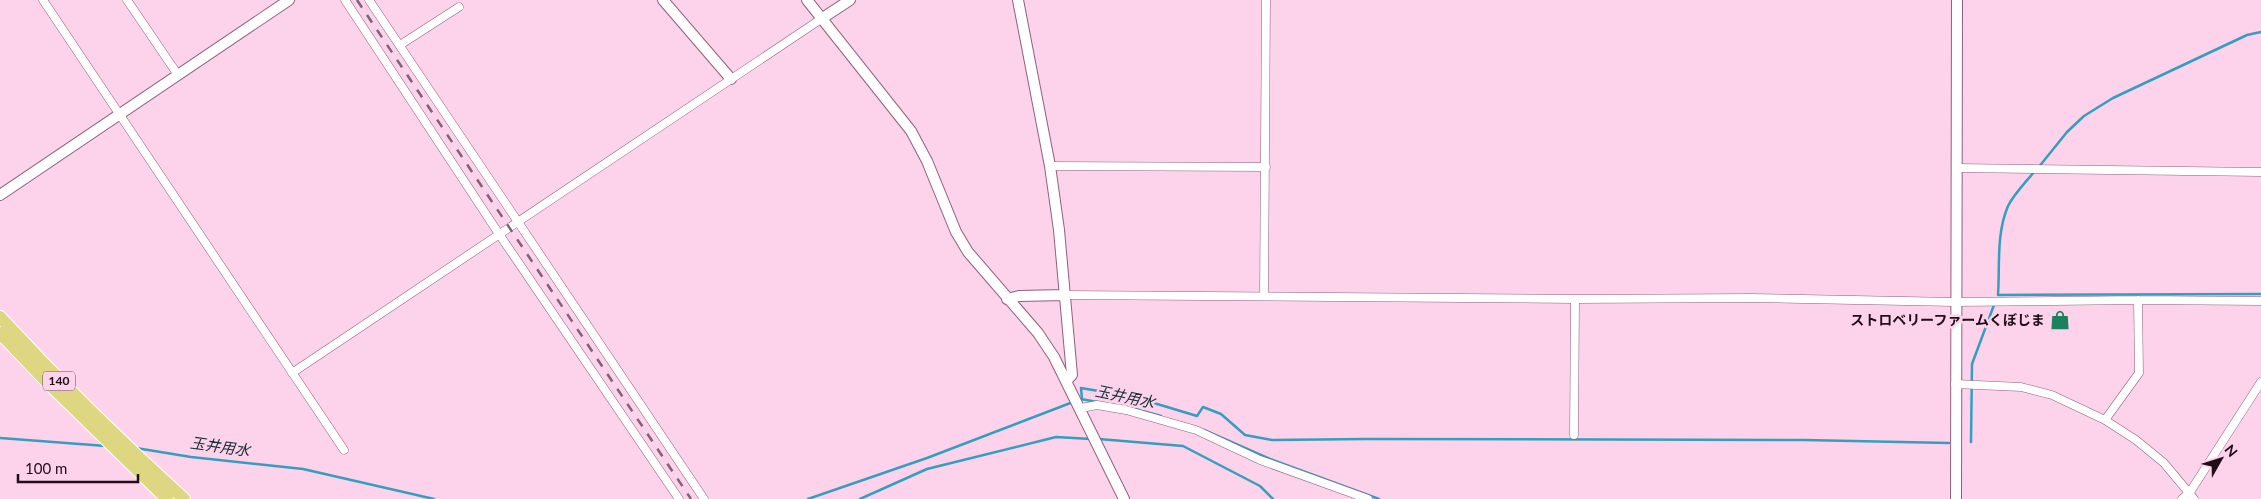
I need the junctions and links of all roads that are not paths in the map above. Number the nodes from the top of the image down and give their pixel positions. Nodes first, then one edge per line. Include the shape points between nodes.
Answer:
1 (43, 0) edge
2 (128, 0) edge
3 (289, 0) edge
4 (345, 0) edge
5 (369, 0) edge
6 (663, 0) edge
7 (807, 0) edge
8 (850, 0) edge
9 (1018, 0) edge
10 (1266, 0) edge
11 (1957, 0) edge
12 (459, 7) dead end
13 (821, 19) junction
14 (400, 45) junction
15 (178, 75) junction
16 (732, 79) junction
17 (120, 114) junction
18 (1050, 166) junction
19 (1266, 167) junction
20 (1957, 168) junction
21 (2261, 172) edge
22 (0, 194) edge
23 (518, 222) junction
24 (500, 234) junction
25 (1065, 295) junction
26 (1264, 296) junction
27 (1007, 299) junction
28 (1575, 299) junction
29 (2138, 300) junction
30 (2261, 301) edge
31 (1955, 302) junction
32 (0, 318) edge
33 (0, 333) edge
34 (292, 373) junction
35 (1067, 380) junction
36 (2261, 382) edge
37 (1961, 384) junction
38 (1080, 406) junction
39 (2105, 420) junction
40 (1574, 435) dead end
41 (118, 446) junction
42 (344, 450) dead end
43 (2190, 492) junction
44 (167, 499) edge
45 (184, 499) edge
46 (679, 499) edge
47 (704, 499) edge
48 (1124, 499) edge
49 (1368, 499) edge
50 (1956, 499) edge
51 (2182, 499) edge
52 (2194, 499) edge

1 - 17 street
2 - 15 street
3 - 15 street
4 - 24 street
5 - 14 street
6 - 16 street
7 - 13 street
8 - 13 street
9 - 18 street
10 - 19 street
11 - 20 street
12 - 14 street
13 - 16 street
13 - 27 street via 911,131 956,232 968,252
14 - 23 street
15 - 17 street
16 - 23 street
17 - 22 street
17 - 34 street
18 - 19 street
18 - 25 street
19 - 26 street
20 - 21 street
20 - 31 street
23 - 24 street
23 - 47 street
24 - 34 street
24 - 46 street
25 - 26 street
25 - 27 street
25 - 35 street via 1072,375
26 - 28 street
27 - 35 street via 1038,333
28 - 31 street
28 - 40 street
29 - 30 street
29 - 31 street
29 - 39 street via 2139,373
31 - 37 street
32 - 41 highway, 140
33 - 41 highway, 140 via 104,439
34 - 42 street
35 - 38 street
36 - 43 street
37 - 39 street via 2021,387 2052,395
37 - 50 street
38 - 48 street
38 - 49 street via 1126,410 1196,430 1260,460
39 - 43 street via 2164,463
41 - 44 highway, 140
41 - 45 highway, 140 via 131,451
43 - 51 street
43 - 52 street

